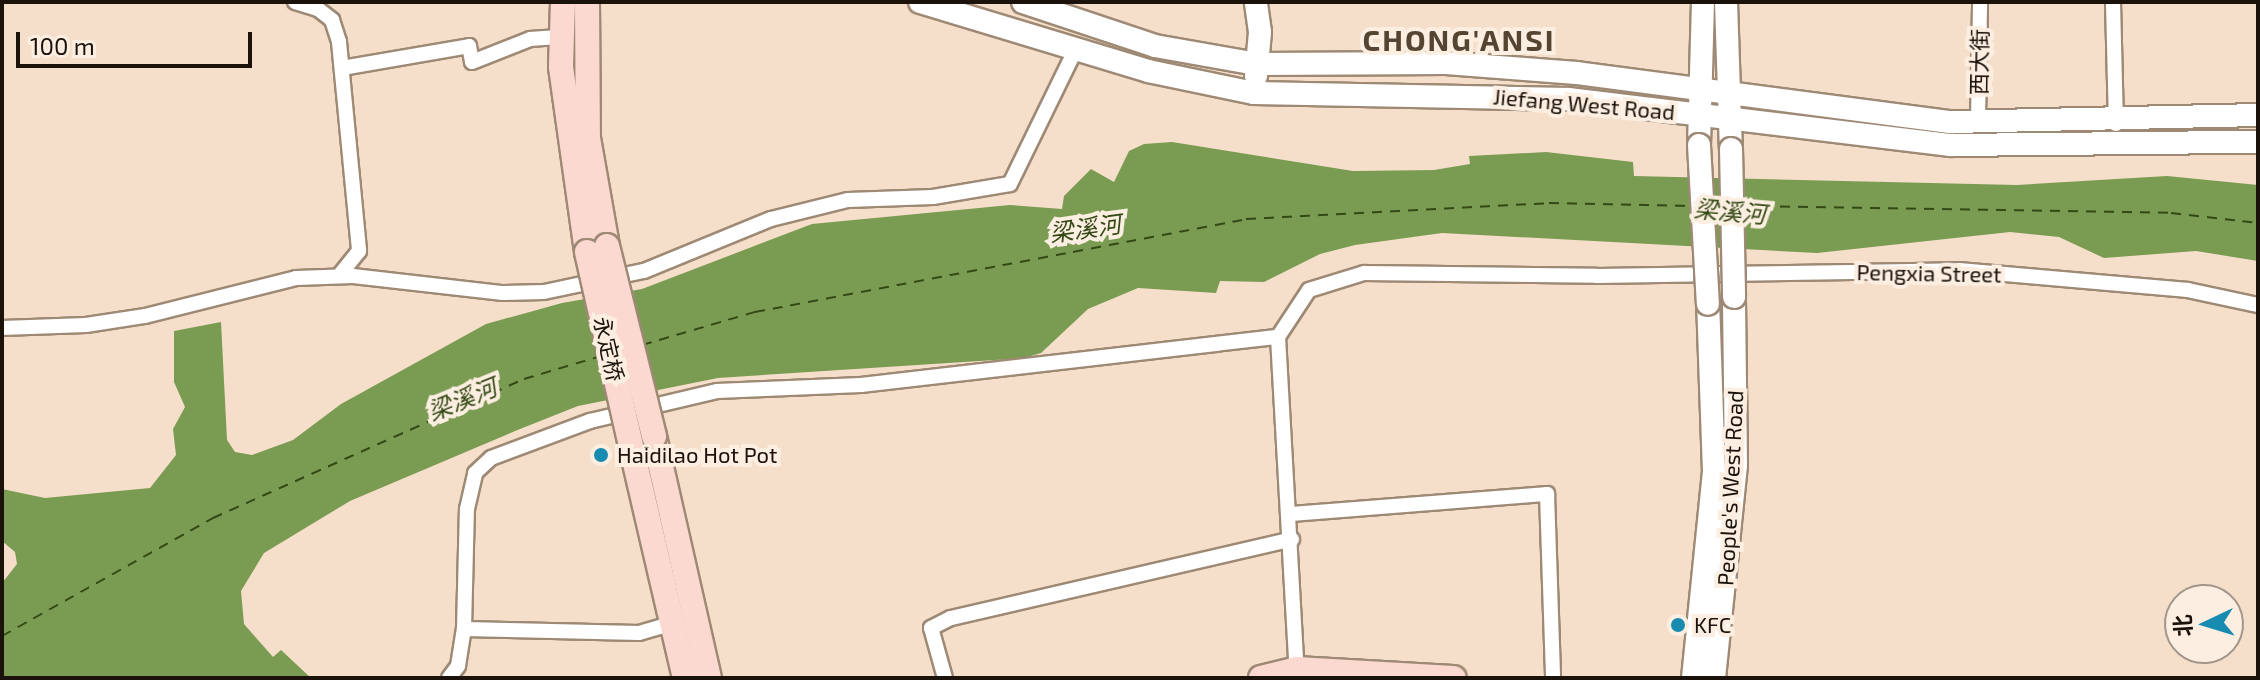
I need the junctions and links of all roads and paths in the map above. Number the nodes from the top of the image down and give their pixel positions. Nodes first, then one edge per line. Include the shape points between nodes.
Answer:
1 (295, 2) edge
2 (563, 2) edge
3 (587, 2) edge
4 (920, 2) edge
5 (1023, 2) edge
6 (1256, 2) edge
7 (1703, 2) edge
8 (1726, 2) edge
9 (1980, 2) edge
10 (2113, 2) edge
11 (562, 37) junction
12 (1075, 51) junction
13 (1257, 64) junction
14 (342, 68) junction
15 (1702, 88) junction
16 (1728, 92) junction
17 (1254, 93) junction
18 (1699, 113) junction
19 (2258, 115) edge
20 (1731, 116) junction
21 (2116, 118) junction
22 (1978, 121) junction
23 (2116, 141) junction
24 (2258, 142) edge
25 (597, 249) junction
26 (339, 276) junction
27 (2258, 305) edge
28 (2, 328) edge
29 (1278, 337) junction
30 (1292, 514) junction
31 (1292, 539) junction
32 (673, 623) junction
33 (464, 629) junction
34 (1297, 673) edge
35 (449, 678) edge
36 (685, 678) edge
37 (709, 678) edge
38 (945, 678) edge
39 (1261, 678) edge
40 (1454, 678) edge
41 (1553, 678) edge
42 (1693, 678) edge
43 (1714, 678) edge

1 - 14 street via 332,20
2 - 11 main road
3 - 25 main road via 588,138
4 - 12 main road, Jiefang West Road
5 - 13 main road, Jiefang West Road via 1155,46
6 - 13 main road
7 - 15 main road, People's West Road
8 - 16 main road, People's West Road
9 - 22 street, 西大街
10 - 21 street
11 - 14 street via 530,39 472,62 469,46
11 - 25 main road via 568,142
12 - 17 main road, Jiefang West Road
12 - 26 street via 1010,184 933,197 848,200 771,219 644,271 544,292
13 - 15 main road, Jiefang West Road via 1446,63
13 - 17 main road
14 - 26 street via 359,251
15 - 16 main road, Jiefang West Road
15 - 18 main road, People's West Road
16 - 20 main road, People's West Road
16 - 22 main road, Jiefang West Road
17 - 18 main road, Jiefang West Road via 1569,99
18 - 20 main road, Jiefang West Road
18 - 42 main road, People's West Road, bridge via 1714,472
19 - 21 main road, Jiefang West Road
20 - 23 main road, Jiefang West Road via 1950,145
20 - 43 main road, People's West Road, bridge via 1736,465
21 - 22 main road, Jiefang West Road
21 - 23 street
23 - 24 main road, Jiefang West Road
25 - 32 main road, 永定桥, bridge via 631,446
25 - 37 main road, 永定桥, bridge via 654,436
26 - 28 street via 296,278 101,323
27 - 29 street, Pengxia Street via 2188,290 1959,270 1597,276 1364,273 1309,290
29 - 30 street
29 - 33 street via 861,385 717,391 590,421 491,458 475,473 467,509
30 - 31 street
30 - 41 street via 1547,494
31 - 34 street
31 - 38 street via 951,618 931,628
32 - 33 street via 639,633
32 - 36 main road, 永定桥
33 - 35 street via 458,666
34 - 39 main road
34 - 40 main road

